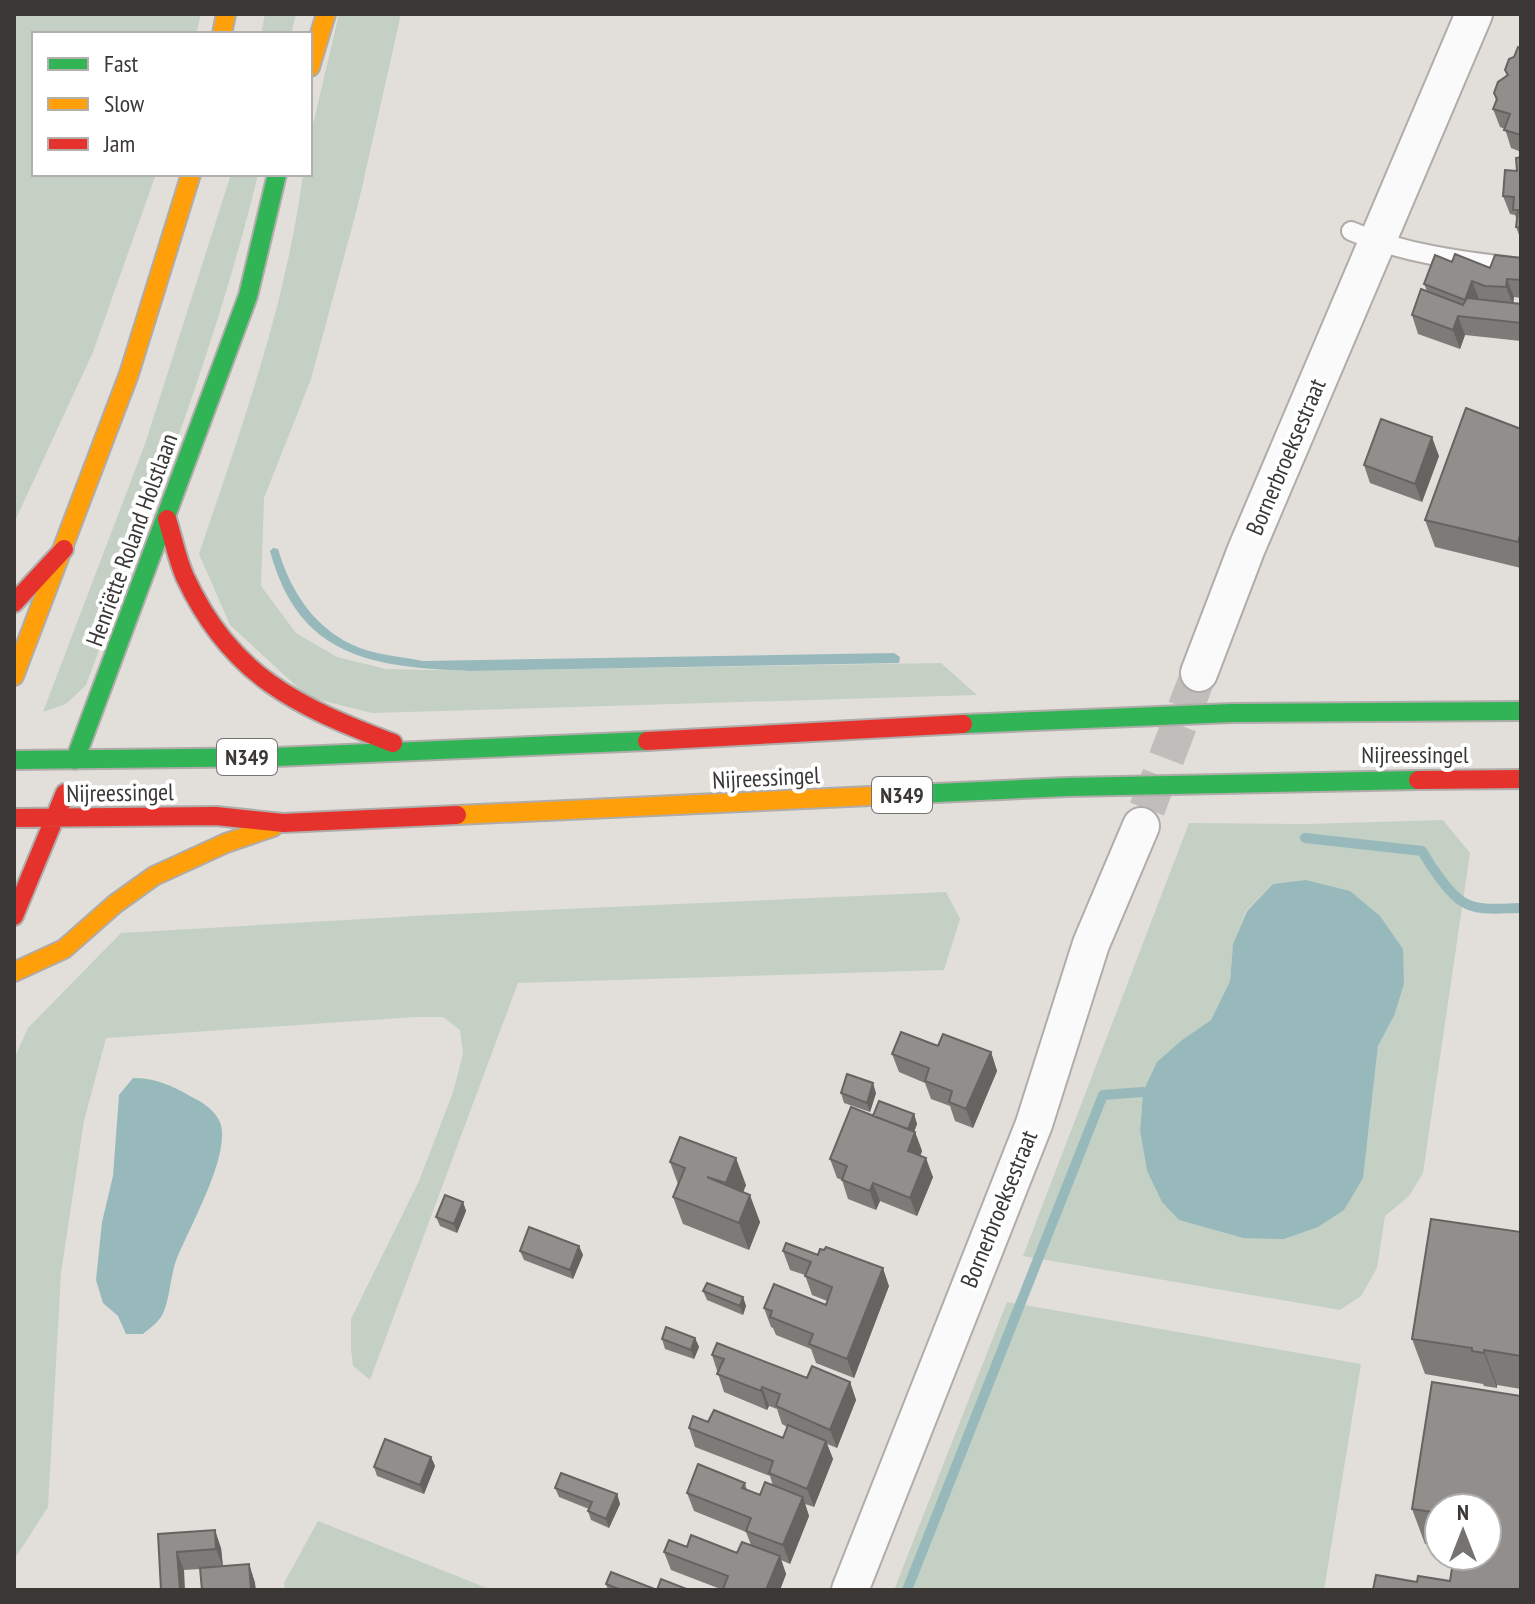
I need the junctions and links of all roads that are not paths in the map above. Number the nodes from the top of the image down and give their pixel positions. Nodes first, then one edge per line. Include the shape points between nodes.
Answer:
1 (326, 14) edge
2 (1474, 14) edge
3 (312, 60) edge
4 (190, 176) edge
5 (277, 176) edge
6 (1364, 237) junction
7 (1521, 268) edge
8 (167, 519) junction
9 (64, 549) junction
10 (14, 603) edge
11 (1199, 673) tunnel mouth
12 (14, 676) edge
13 (1521, 711) edge
14 (418, 752) junction
15 (14, 760) edge
16 (75, 760) junction
17 (1521, 779) edge
18 (14, 818) edge
19 (56, 818) junction
20 (283, 823) junction
21 (1141, 826) tunnel mouth
22 (14, 916) edge
23 (14, 972) edge
24 (850, 1590) edge

1 - 3 main road
2 - 6 street, Bornerbroeksestraat
4 - 9 main road via 129,374
5 - 8 main road, Henriëtte Roland Holstlaan via 248,296
6 - 7 lane via 1455,260
6 - 11 street, Bornerbroeksestraat
8 - 14 main road via 185,576 210,624 238,660 271,689 301,705
8 - 16 main road, Henriëtte Roland Holstlaan
9 - 10 main road
9 - 12 main road
13 - 14 main road, Nijreessingel / N349 via 1326,710 1073,718
14 - 16 main road, Nijreessingel / N349
15 - 16 main road, N349
16 - 19 main road, Henriëtte Roland Holstlaan
17 - 20 main road, Nijreessingel / N349 via 1067,787
18 - 19 main road, Nijreessingel
19 - 20 main road, Nijreessingel / N349 via 216,816
19 - 22 main road, Henriëtte Roland Holstlaan
20 - 23 main road, N349 via 154,876 64,949
21 - 24 street, Bornerbroeksestraat via 1091,944 1034,1124

